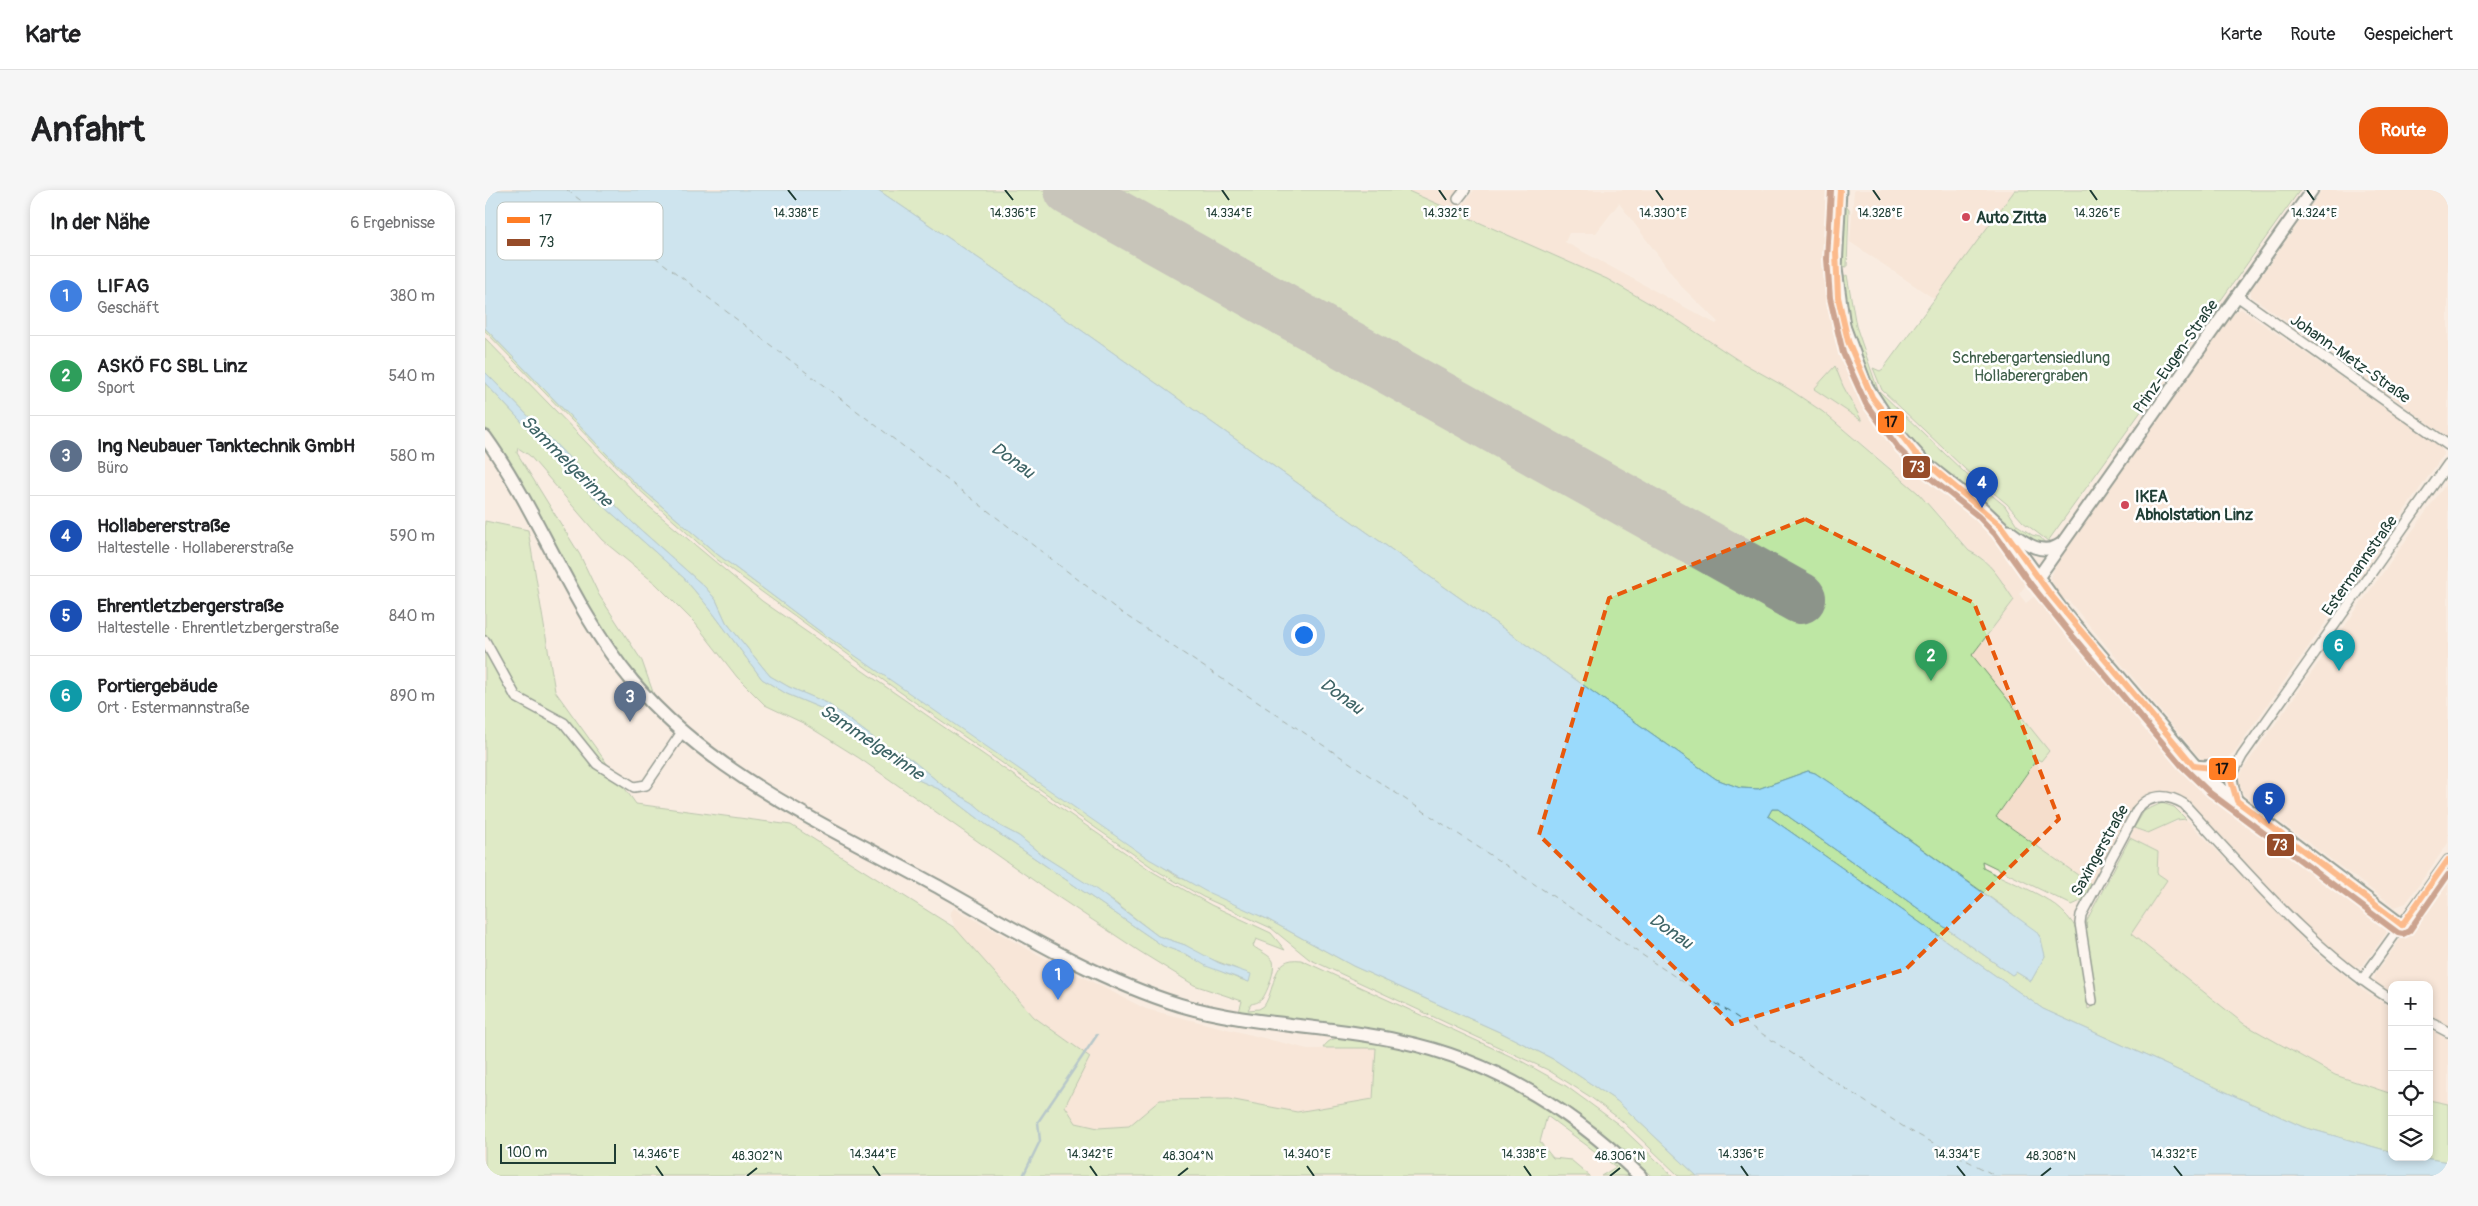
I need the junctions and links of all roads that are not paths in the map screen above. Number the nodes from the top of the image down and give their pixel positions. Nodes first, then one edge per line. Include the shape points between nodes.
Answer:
1 (1465, 190) edge
2 (1840, 190) edge
3 (2312, 190) edge
4 (1458, 200) dead end
5 (2237, 296) junction
6 (485, 437) edge
7 (2448, 444) edge
8 (2448, 464) edge
9 (2001, 526) junction
10 (2065, 540) junction
11 (2037, 579) junction
12 (485, 641) edge
13 (681, 732) junction
14 (2242, 756) junction
15 (2194, 766) junction
16 (2219, 767) junction
17 (2231, 779) junction
18 (2215, 786) junction
19 (2237, 801) junction
20 (2448, 860) edge
21 (2402, 925) junction
22 (2362, 980) junction
23 (2388, 997) edge
24 (2092, 1001) dead end
25 (2433, 1024) edge
26 (2448, 1032) edge
27 (1641, 1176) edge

1 - 4 street
2 - 9 street via 1835,252 1838,297 1848,341 1866,385 1884,416 1915,453
3 - 5 street, Prinz-Eugen-Straße
5 - 7 street, Johann-Metz-Straße
5 - 10 street, Prinz-Eugen-Straße
6 - 13 main road via 527,504 601,639 633,682
8 - 14 street, Estermannstraße
9 - 10 street via 2041,550 2053,549
9 - 11 street
10 - 11 street, Prinz-Eugen-Straße
11 - 15 street
12 - 13 street via 517,697 564,723 597,764 634,787 646,785
13 - 27 main road via 759,788 1096,972 1199,1010 1400,1041 1460,1059 1497,1074 1549,1103 1601,1140
14 - 16 street, Estermannstraße
14 - 17 street, Estermannstraße
15 - 16 street
15 - 18 street
16 - 17 street via 2228,770
16 - 18 street via 2211,774
17 - 18 street via 2224,787
17 - 19 street
18 - 19 street
19 - 21 street
20 - 21 street
21 - 22 street
22 - 23 street, Saxingerstraße
22 - 24 street, Saxingerstraße via 2294,922 2184,804 2159,796 2147,800 2137,810 2080,918
25 - 26 street

